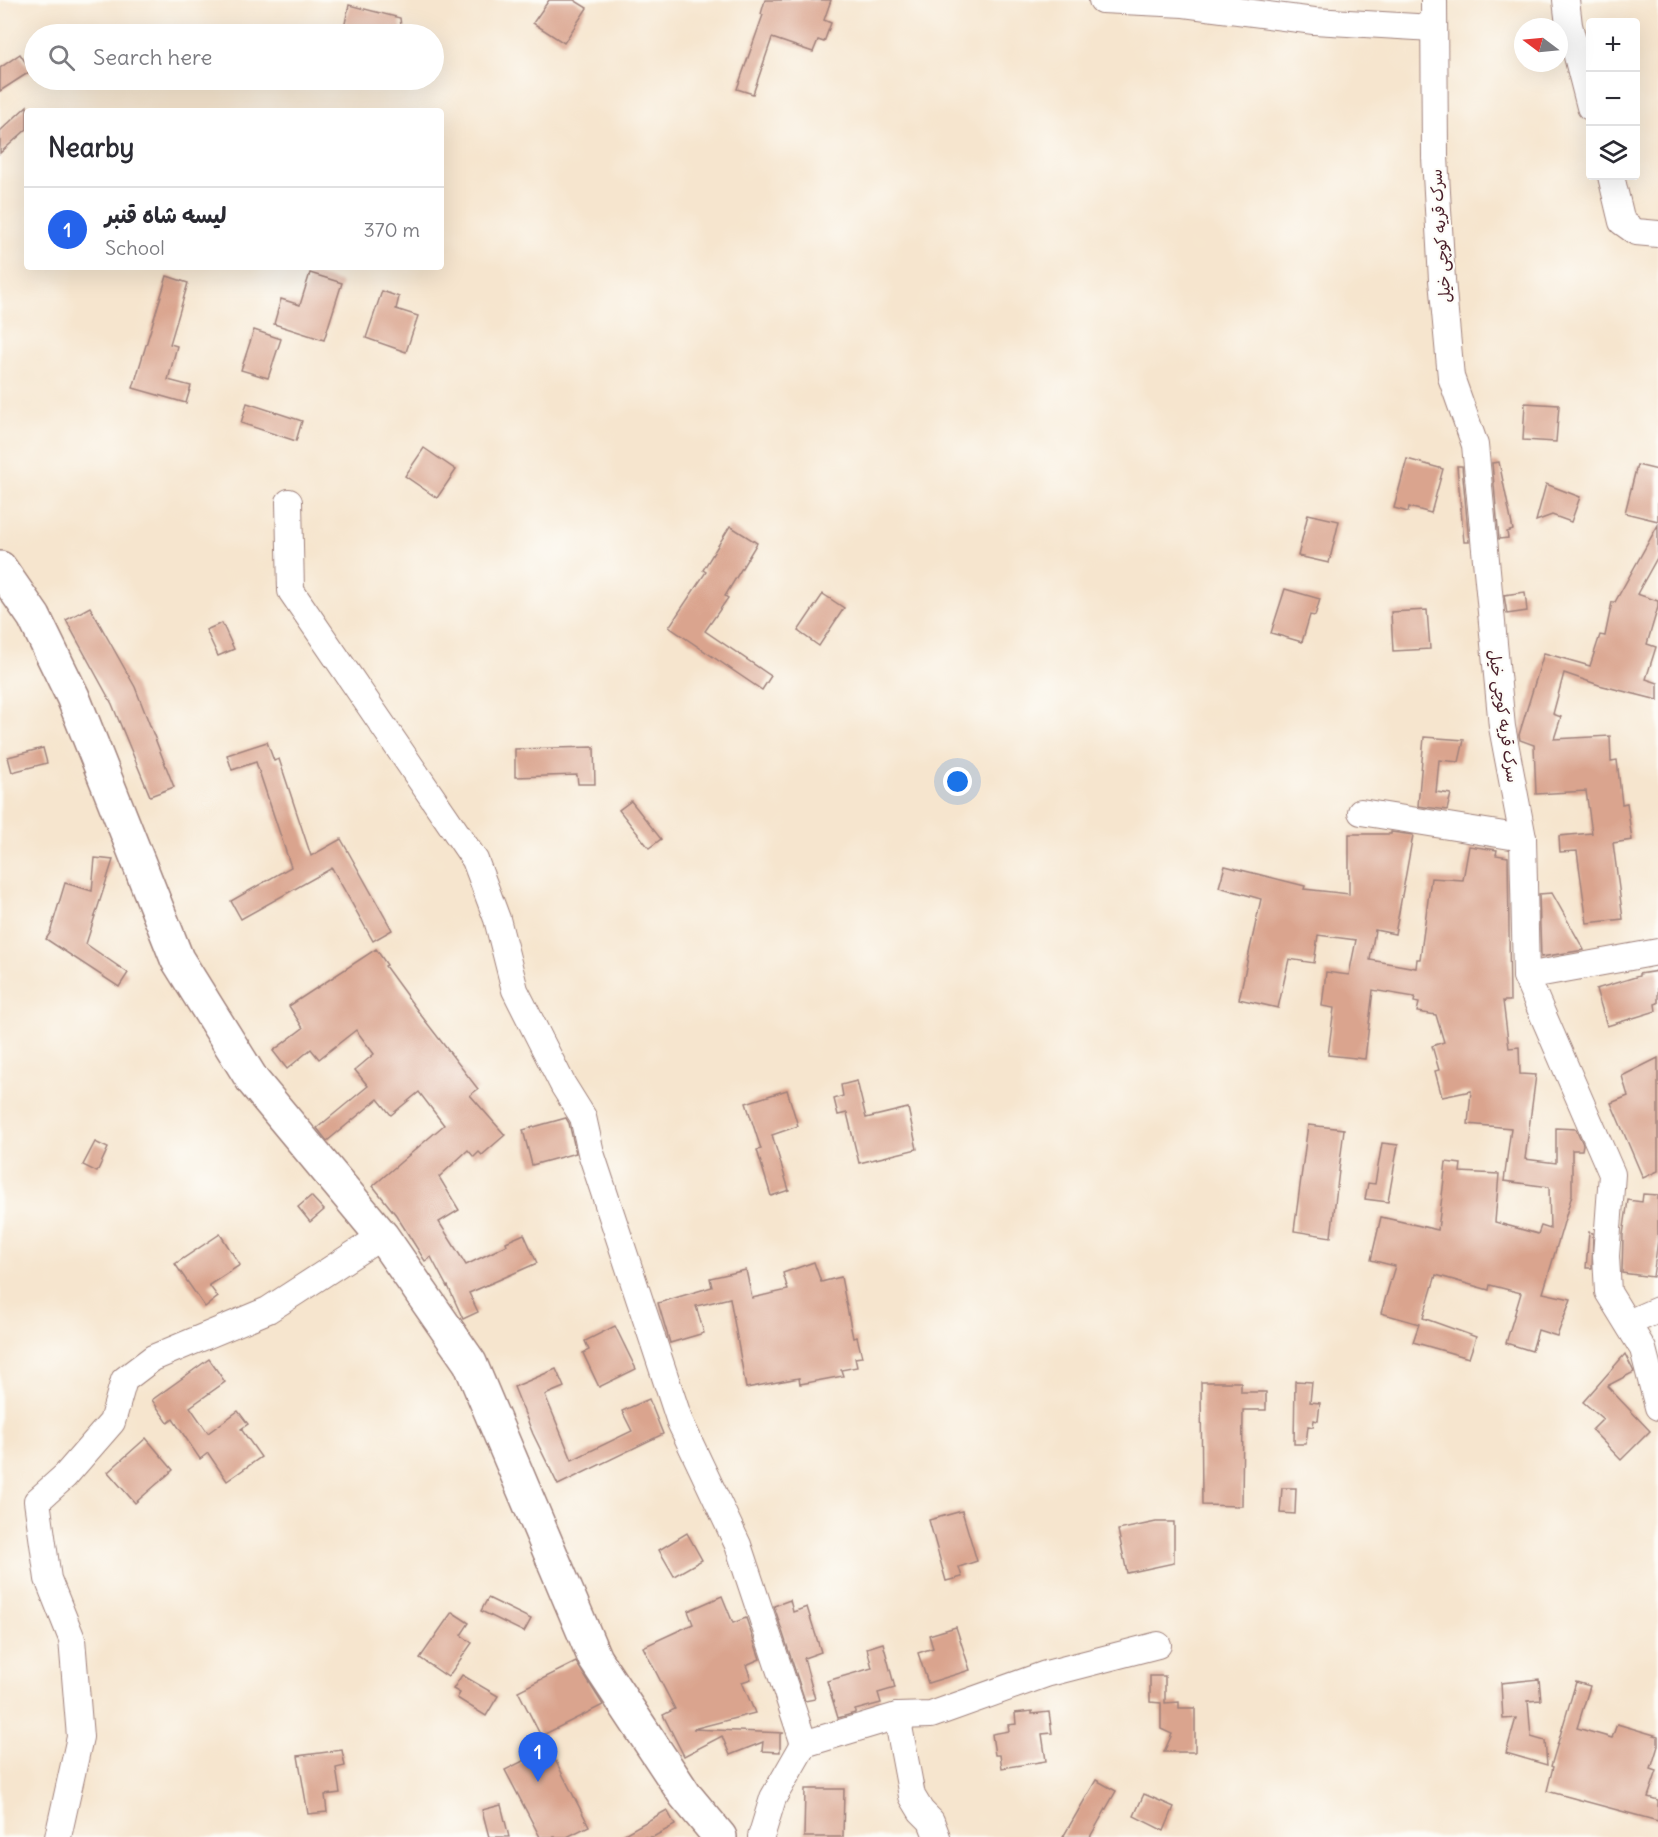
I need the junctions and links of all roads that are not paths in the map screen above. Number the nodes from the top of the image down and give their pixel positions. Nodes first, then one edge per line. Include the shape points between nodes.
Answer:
1 (1102, 0) edge
2 (1434, 0) edge
3 (1566, 0) edge
4 (1433, 28) junction
5 (1586, 91) edge
6 (1612, 180) edge
7 (1658, 234) edge
8 (289, 502) dead end
9 (0, 568) edge
10 (1361, 812) dead end
11 (1523, 838) junction
12 (1658, 952) edge
13 (1526, 976) junction
14 (382, 1236) junction
15 (1658, 1310) edge
16 (1628, 1323) junction
17 (1658, 1407) edge
18 (1158, 1645) dead end
19 (897, 1716) junction
20 (804, 1744) junction
21 (58, 1837) edge
22 (720, 1837) edge
23 (761, 1837) edge
24 (936, 1837) edge

1 - 4 street via 1184,4 1314,21
2 - 4 street, سرک قریه کوچی خیل
3 - 5 street
4 - 11 street, سرک قریه کوچی خیل via 1435,158 1451,377 1476,445 1502,727
6 - 7 street via 1622,222 1636,232
8 - 20 street via 291,591 475,860 497,919 515,990 583,1117 591,1153 680,1422 738,1545
9 - 14 highway via 34,617 73,697 177,959 253,1081
10 - 11 street
11 - 13 street, سرک قریه کوچی خیل
12 - 13 street
13 - 16 street, سرک قریه کوچی خیل via 1612,1174 1606,1256 1608,1292
14 - 21 street via 268,1310 153,1358 124,1380 112,1422 65,1476 37,1501 48,1579 72,1639 80,1737
14 - 22 highway via 470,1363 595,1659 685,1795
15 - 16 street
16 - 17 street, سرک قریه کوچی خیل via 1643,1349
18 - 19 street via 1046,1674 931,1715
19 - 20 street
19 - 24 street via 912,1796 931,1821
20 - 23 street via 773,1798

